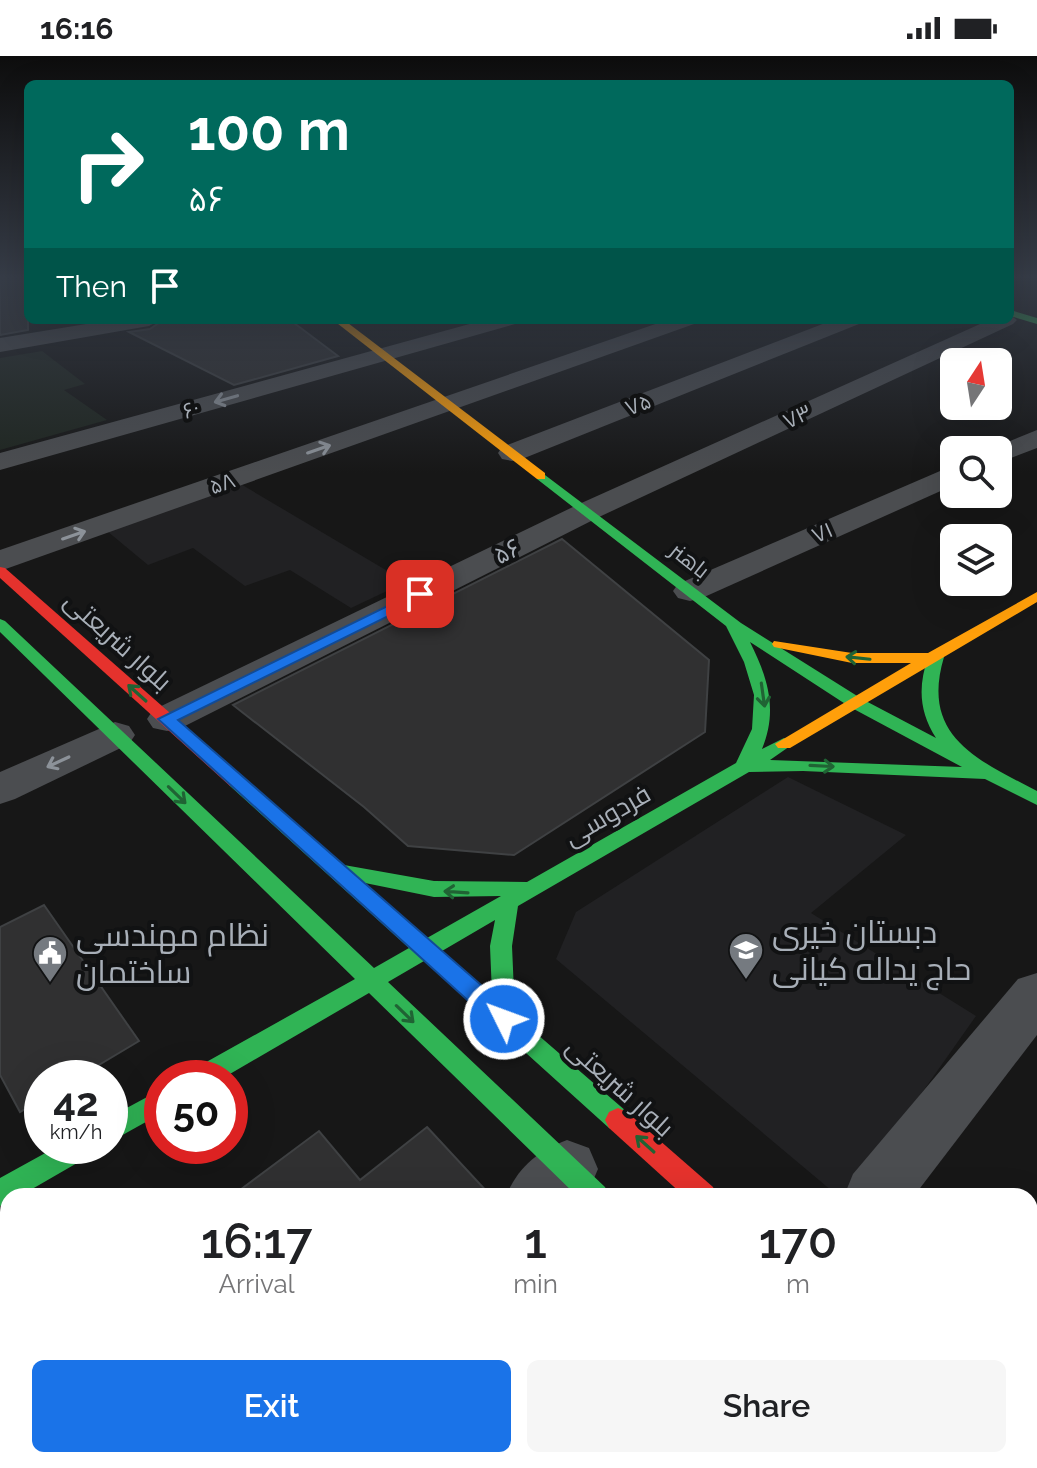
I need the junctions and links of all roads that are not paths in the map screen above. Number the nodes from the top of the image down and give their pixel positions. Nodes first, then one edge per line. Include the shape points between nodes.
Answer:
1 (24, 341) edge
2 (364, 341) edge
3 (435, 341) edge
4 (627, 341) edge
5 (799, 341) edge
6 (959, 341) edge
7 (0, 345) edge
8 (382, 356) junction
9 (444, 405) junction
10 (1037, 438) edge
11 (1012, 449) edge
12 (512, 453) junction
13 (0, 462) edge
14 (940, 480) edge
15 (588, 511) junction
16 (0, 561) edge
17 (0, 571) edge
18 (690, 591) junction
19 (1037, 596) edge
20 (0, 624) edge
21 (734, 625) junction
22 (936, 657) junction
23 (856, 703) junction
24 (167, 719) junction
25 (115, 735) junction
26 (744, 766) junction
27 (987, 774) junction
28 (0, 789) edge
29 (1037, 799) edge
30 (337, 870) junction
31 (533, 888) junction
32 (508, 902) junction
33 (425, 949) junction
34 (370, 981) junction
35 (1037, 995) edge
36 (504, 1019) junction
37 (232, 1060) edge
38 (51, 1164) edge
39 (567, 1187) edge
40 (9, 1188) edge
41 (695, 1188) edge
42 (881, 1188) edge

1 - 7 street
2 - 8 main road, باهنر
3 - 8 street, ۶۰
4 - 9 street, ۵۸
5 - 12 street, ۷۵
6 - 15 street, ۷۳
8 - 9 main road, باهنر
8 -> 13 street, ۶۰
9 - 12 main road, باهنر
16 -> 9 street, ۵۸
10 - 11 street
12 - 15 main road, باهنر
14 - 18 street, ۷۱
15 - 18 main road, باهنر
15 - 24 street, ۵۶
24 -> 17 main road, بلوار شریعتی
18 - 21 main road, باهنر
19 - 22 main road, فردوسی
20 - 25 main road
22 -> 21 main road via 885,660 827,654 780,644
21 - 23 main road, باهنر
21 -> 26 main road via 764,694 764,728 758,748
22 - 23 main road, فردوسی
22 - 27 main road via 926,683 934,724 943,740
23 - 26 main road, فردوسی
23 - 27 main road, باهنر
24 - 30 main road, بلوار شریعتی
25 -> 28 street
25 -> 34 main road
26 -> 27 main road
26 - 31 main road, فردوسی
27 - 29 main road, باهنر
31 -> 30 main road via 452,892 398,887
30 - 33 main road, بلوار شریعتی
31 - 32 main road, فردوسی
32 - 33 main road, فردوسی
32 - 36 main road via 499,954
33 - 34 main road, فردوسی
33 - 36 main road, بلوار شریعتی
34 - 37 main road, فردوسی
34 -> 39 main road
35 - 42 street
41 -> 36 main road, بلوار شریعتی
38 - 40 main road

